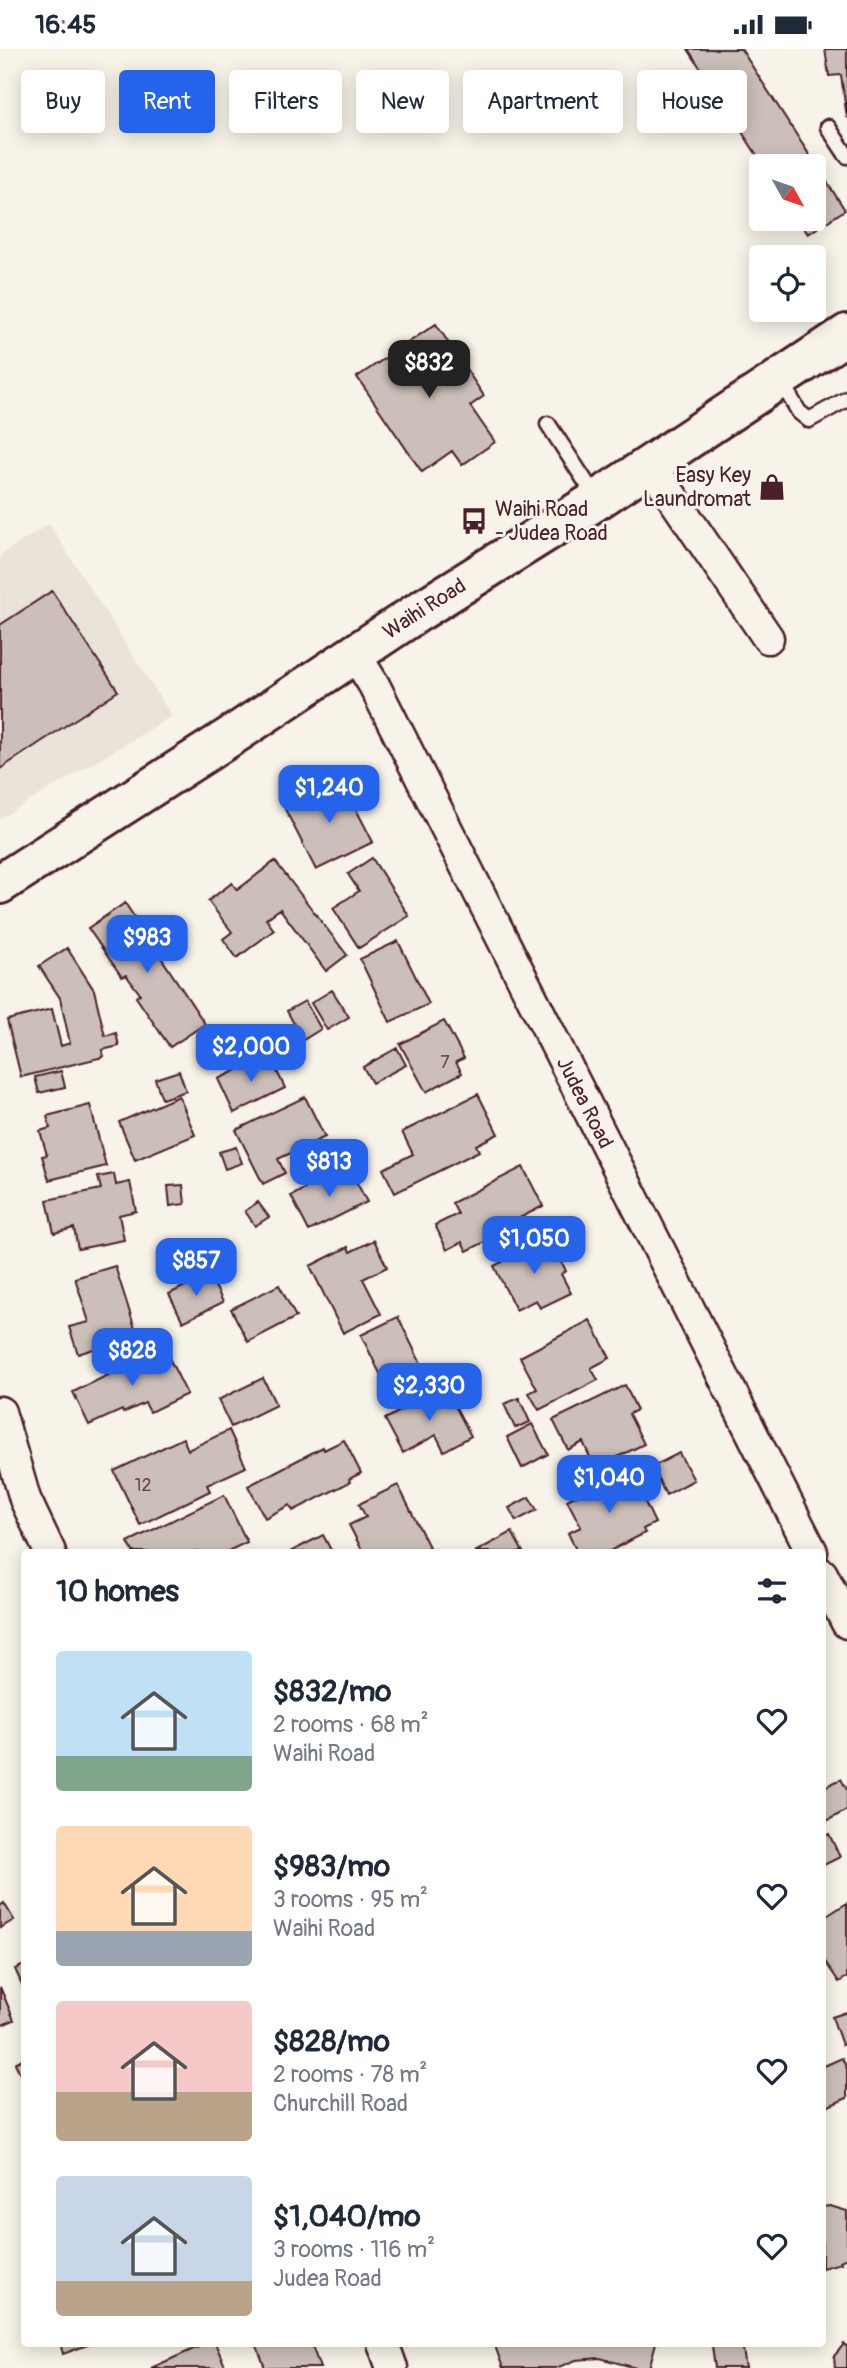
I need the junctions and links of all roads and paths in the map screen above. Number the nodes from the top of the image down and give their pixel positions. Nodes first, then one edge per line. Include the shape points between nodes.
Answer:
1 (828, 127) dead end
2 (847, 156) edge
3 (847, 334) edge
4 (779, 379) junction
5 (847, 399) edge
6 (548, 424) dead end
7 (650, 464) junction
8 (597, 500) junction
9 (768, 638) dead end
10 (355, 654) junction
11 (0, 884) edge
12 (0, 1412) edge
13 (49, 1549) edge
14 (816, 1549) edge
15 (826, 1568) edge
16 (847, 1623) edge
17 (384, 2347) edge
18 (392, 2368) edge

1 - 2 lane
3 - 4 main road, Waihi Road
4 - 5 lane via 809,420
4 - 7 main road, Waihi Road
6 - 8 lane
7 - 8 main road, Waihi Road
7 - 9 street
8 - 10 main road, Waihi Road
10 - 11 main road, Waihi Road
10 - 14 street, Judea Road
12 - 13 street via 25,1499
15 - 16 street, Judea Road
17 - 18 street

